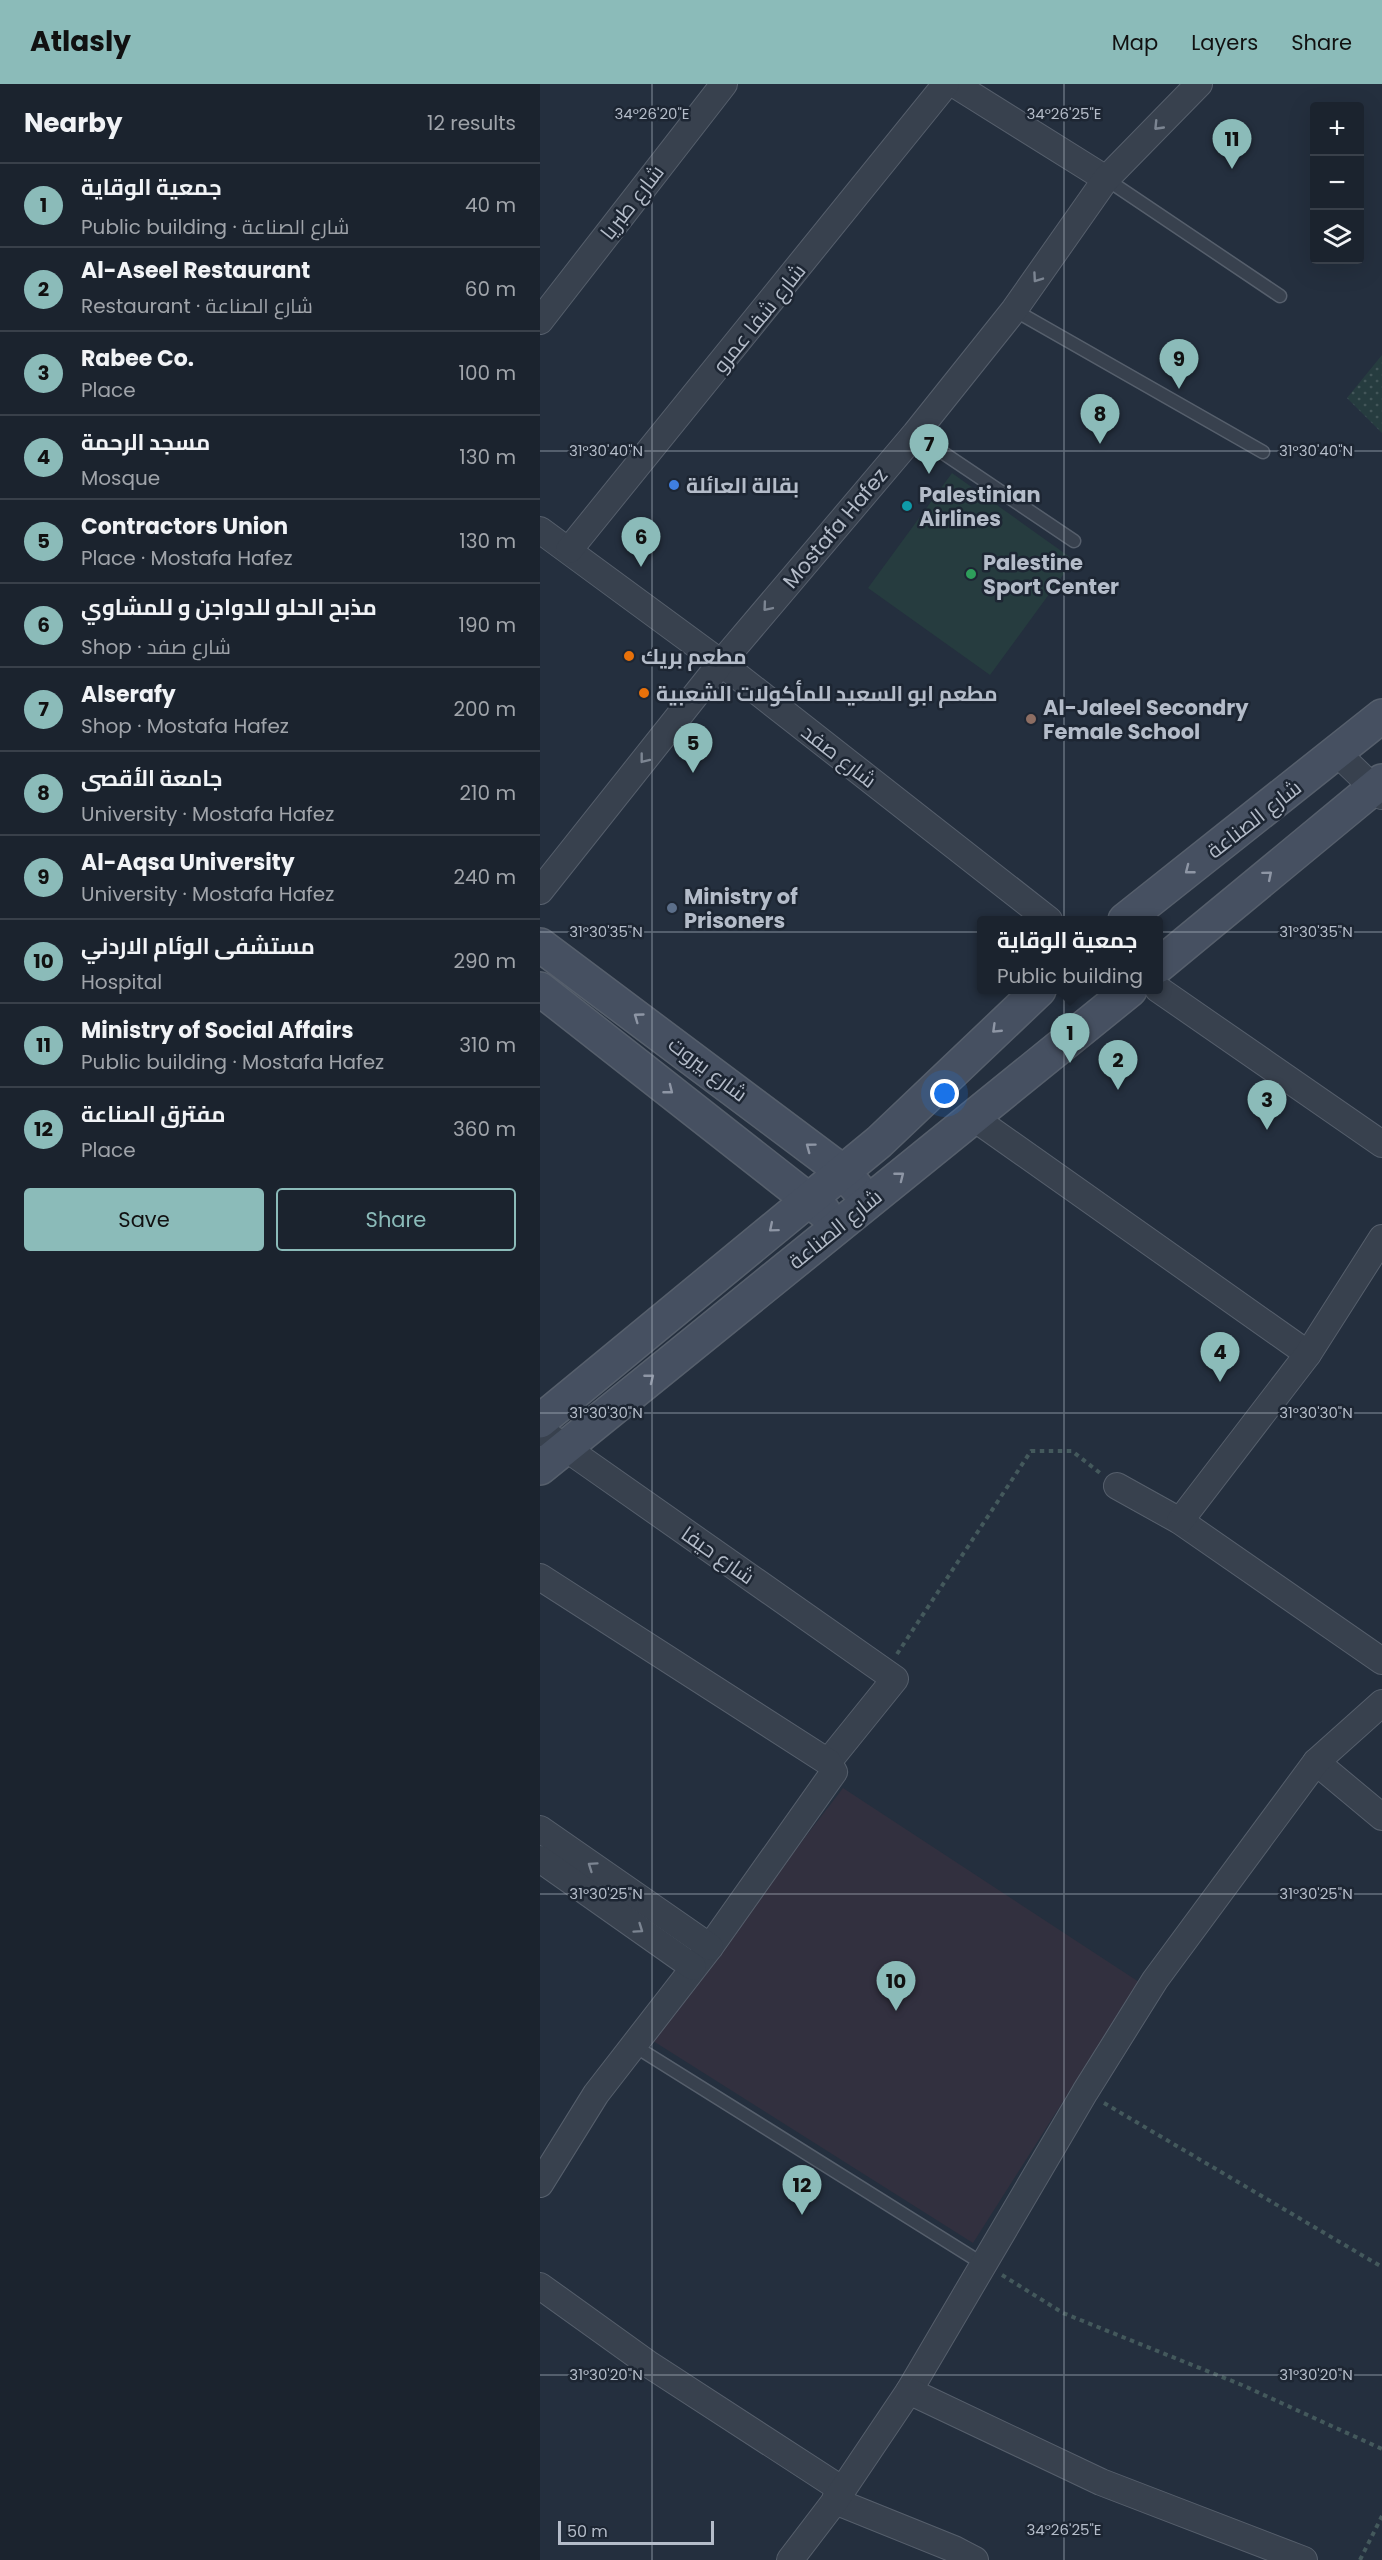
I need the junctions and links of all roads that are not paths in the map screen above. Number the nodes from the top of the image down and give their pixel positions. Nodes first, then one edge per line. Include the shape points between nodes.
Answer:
1 (724, 84) edge
2 (946, 84) edge
3 (954, 84) edge
4 (1199, 84) edge
5 (1107, 179) junction
6 (1280, 296) dead end
7 (1014, 310) junction
8 (540, 321) edge
9 (915, 434) junction
10 (1263, 452) dead end
11 (540, 530) edge
12 (1074, 541) dead end
13 (569, 550) junction
14 (720, 663) junction
15 (1382, 716) edge
16 (1337, 753) junction
17 (1379, 788) edge
18 (540, 891) edge
19 (1043, 916) edge
20 (1131, 916) edge
21 (540, 945) edge
22 (1163, 962) edge
23 (540, 989) edge
24 (1163, 992) edge
25 (1036, 994) edge
26 (1125, 994) edge
27 (974, 1118) junction
28 (1382, 1144) edge
29 (843, 1172) junction
30 (809, 1198) junction
31 (868, 1201) junction
32 (838, 1224) junction
33 (1382, 1238) edge
34 (1308, 1354) junction
35 (540, 1421) edge
36 (552, 1439) edge
37 (540, 1468) edge
38 (1117, 1486) road end
39 (1180, 1521) junction
40 (540, 1577) edge
41 (1382, 1661) edge
42 (1382, 1703) edge
43 (828, 1762) junction
44 (1316, 1762) junction
45 (1382, 1817) edge
46 (540, 1829) edge
47 (540, 1859) edge
48 (710, 1947) junction
49 (693, 1967) junction
50 (632, 2044) junction
51 (540, 2184) edge
52 (983, 2264) junction
53 (540, 2286) edge
54 (909, 2391) junction
55 (835, 2501) junction
56 (790, 2560) edge
57 (975, 2560) edge
58 (1304, 2560) edge

1 - 8 street, شارع طبريا
2 - 13 street, شارع شفا عمرو
3 - 5 street
4 -> 5 street, Mostafa Hafez
5 - 6 lane
5 -> 7 street, Mostafa Hafez
7 - 9 street, Mostafa Hafez
7 - 10 lane
9 - 12 lane
9 -> 14 street, Mostafa Hafez
11 - 13 street, شارع صفد
13 - 14 street, شارع صفد
14 -> 18 street, Mostafa Hafez
14 - 19 street, شارع صفد
15 - 16 main road, شارع الصناعة
16 - 17 street
16 -> 20 main road, شارع الصناعة
22 -> 17 main road
29 -> 21 main road, شارع بيروت
23 -> 30 main road, شارع بيروت
24 - 28 street
25 -> 29 main road, شارع الصناعة
26 - 27 main road, شارع الصناعة
31 -> 27 main road, شارع الصناعة
27 - 34 street
29 - 30 main road, شارع الصناعة
29 - 31 main road, شارع بيروت
30 - 32 main road, شارع بيروت
30 -> 35 main road, شارع الصناعة
31 - 32 main road, شارع الصناعة
36 -> 32 main road, شارع الصناعة via 724,1320
33 - 34 street
34 - 39 street
36 - 37 main road, شارع الصناعة
36 - 43 street, شارع حيفا via 890,1676
38 - 39 street
39 - 41 street
40 - 43 street
42 - 44 street
43 - 48 street via 834,1772
44 - 45 street
44 - 52 street via 1155,1980
48 -> 46 street
47 -> 49 street
48 - 49 street
49 - 50 street
50 - 51 street
50 - 52 lane
52 - 54 street
53 - 55 street via 650,2365 838,2487
54 - 55 street
54 - 58 street via 1101,2482
55 - 56 street
55 - 57 street

